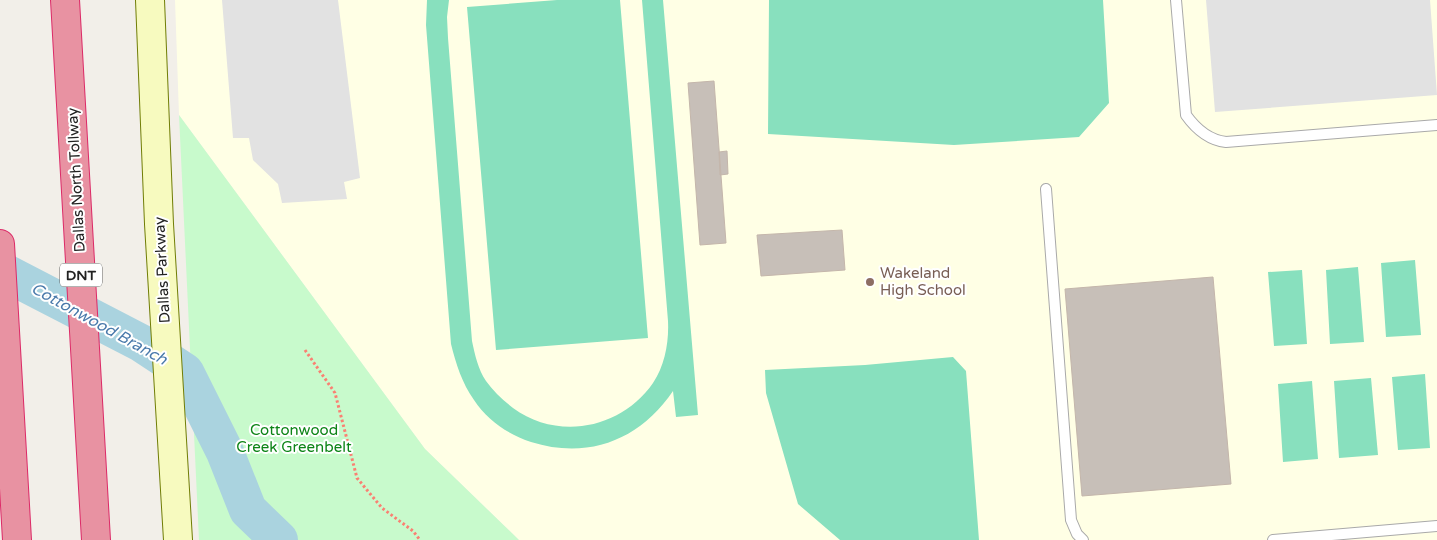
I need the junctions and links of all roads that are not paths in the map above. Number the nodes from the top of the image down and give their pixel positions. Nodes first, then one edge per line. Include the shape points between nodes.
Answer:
1 (65, 0) edge
2 (150, 0) edge
3 (1176, 0) edge
4 (1437, 125) edge
5 (1046, 188) dead end
6 (0, 244) edge
7 (1437, 526) edge
8 (16, 540) edge
9 (96, 540) edge
10 (178, 540) edge
11 (1083, 540) edge
12 (1274, 540) edge

1 - 9 highway, Dallas North Tollway / DNT
2 - 10 main road, Dallas Parkway via 159,224
3 - 4 lane via 1186,115 1209,137 1226,142
5 - 11 lane via 1071,520
6 - 8 highway
7 - 12 lane

